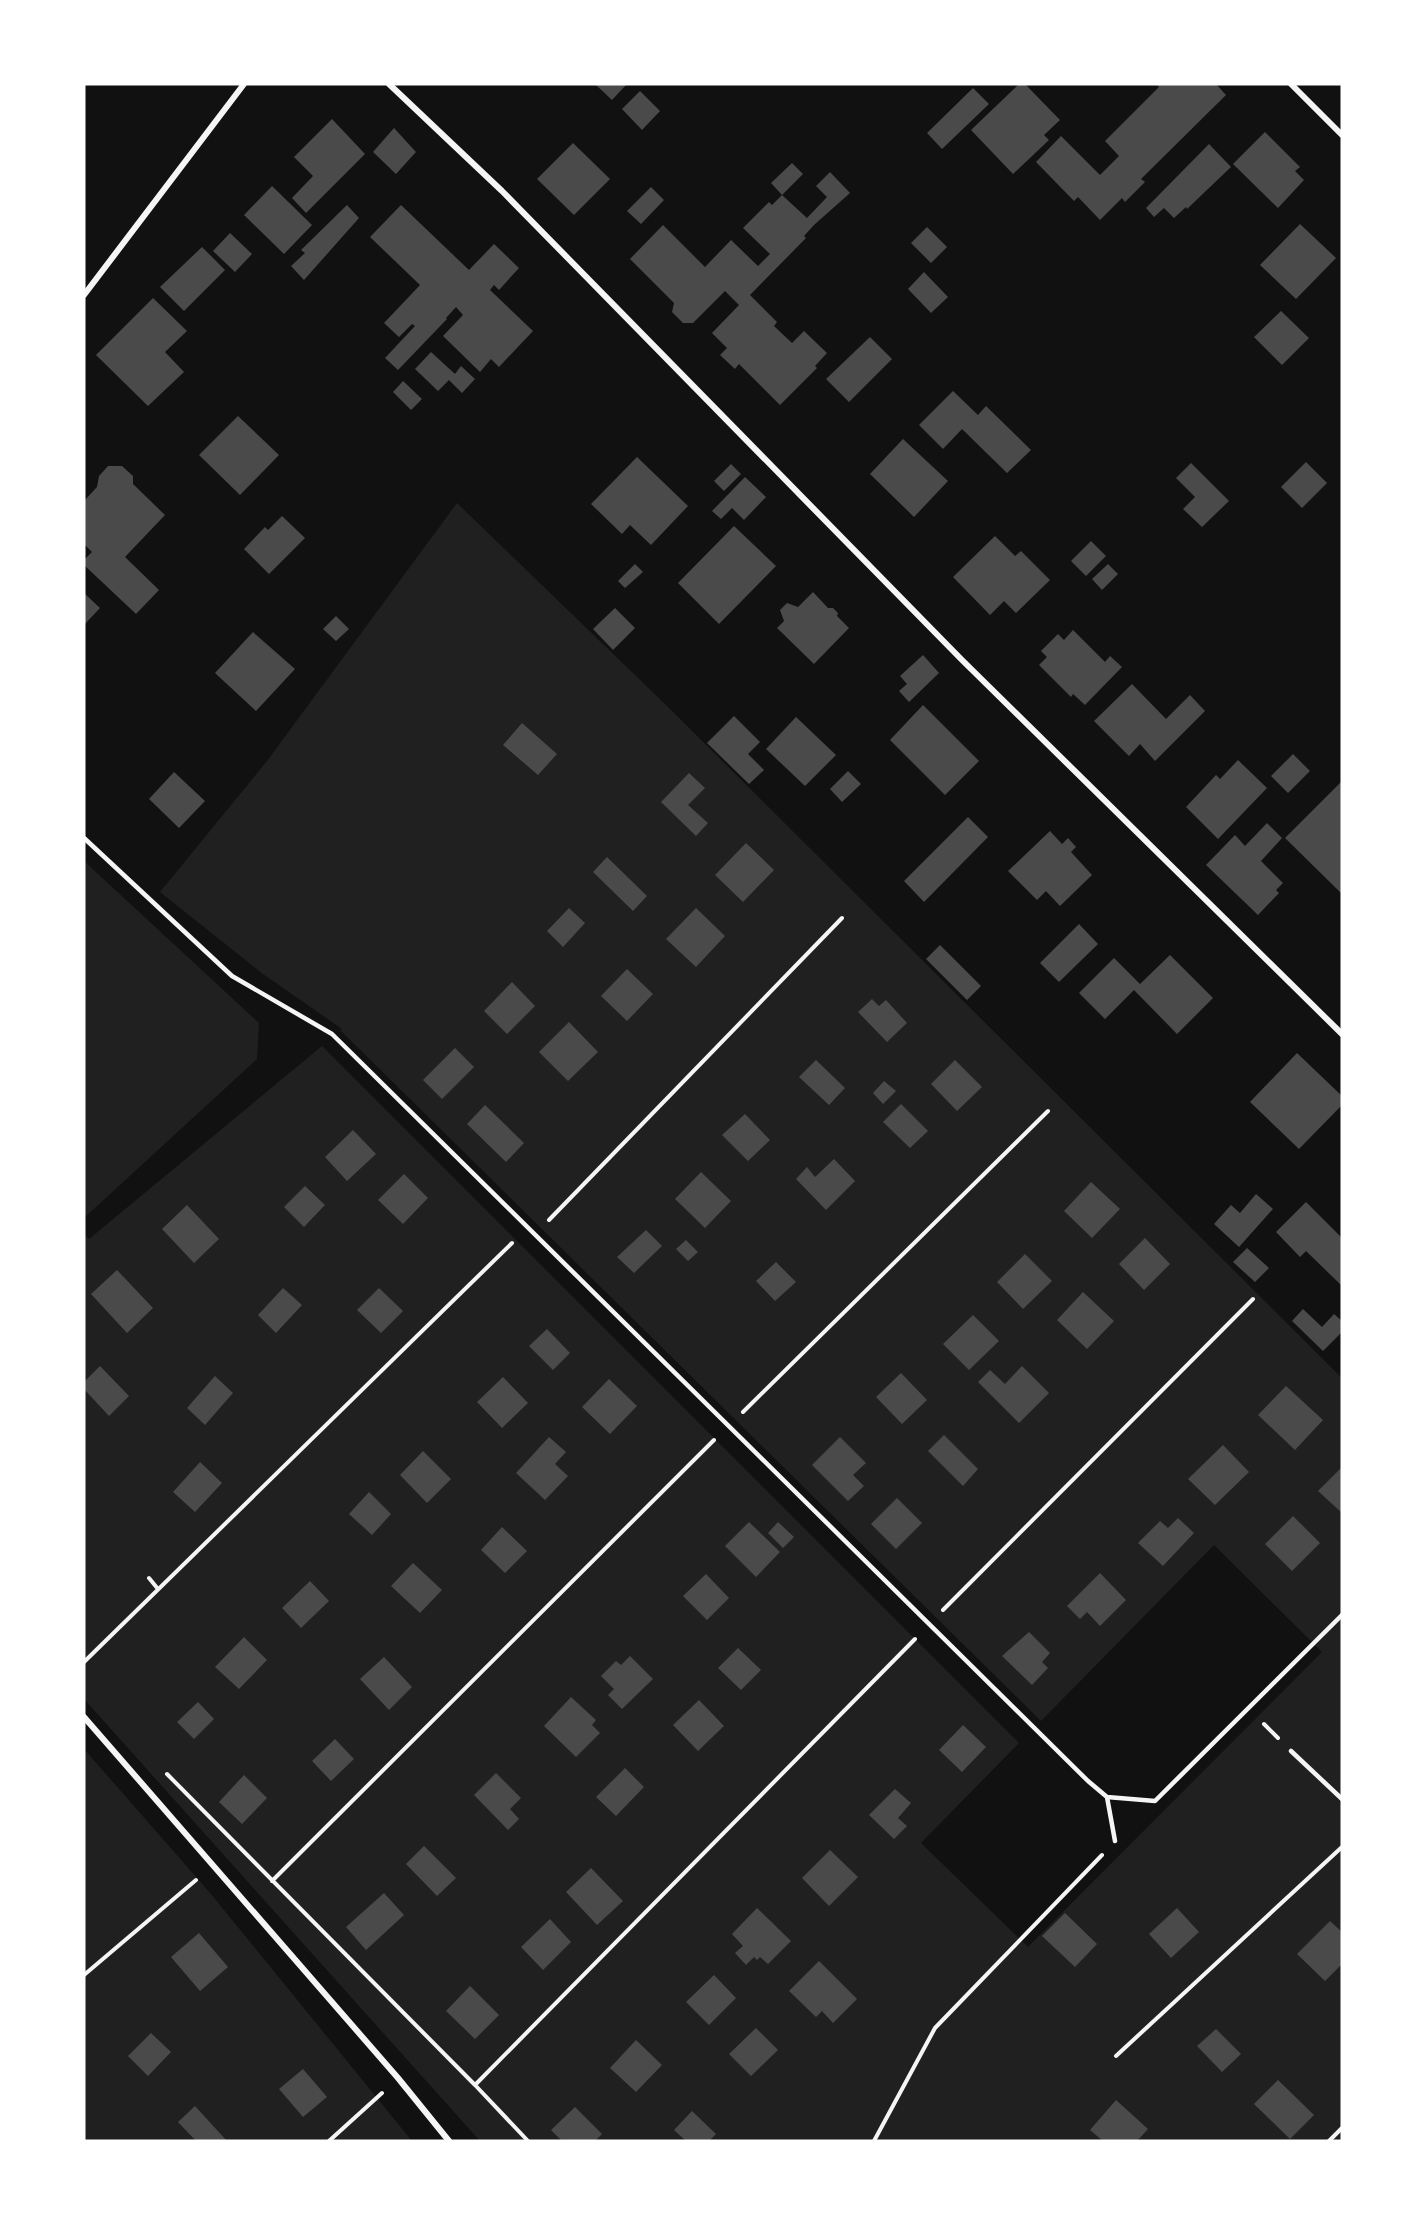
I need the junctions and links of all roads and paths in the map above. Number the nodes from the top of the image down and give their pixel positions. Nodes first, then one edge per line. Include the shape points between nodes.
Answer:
1 (244, 84) edge
2 (389, 84) edge
3 (1291, 84) edge
4 (1342, 135) edge
5 (84, 295) edge
6 (84, 838) edge
7 (842, 918) dead end
8 (1342, 1034) edge
9 (1048, 1111) dead end
10 (530, 1231) junction
11 (1253, 1299) dead end
12 (728, 1427) junction
13 (149, 1578) dead end
14 (158, 1589) junction
15 (1342, 1615) edge
16 (928, 1625) junction
17 (84, 1662) edge
18 (1248, 1709) junction
19 (84, 1717) edge
20 (1292, 1751) joint
21 (166, 1773) dead end
22 (1107, 1797) junction
23 (1342, 1799) edge
24 (1115, 1841) joint
25 (1342, 1847) edge
26 (213, 1866) junction
27 (272, 1881) junction
28 (84, 1975) edge
29 (1116, 2056) dead end
30 (475, 2085) junction
31 (377, 2098) dead end
32 (1342, 2128) edge
33 (329, 2141) edge
34 (449, 2141) edge
35 (528, 2141) edge
36 (874, 2141) edge
37 (1329, 2141) edge

1 - 5 street
2 - 8 street via 502,191 962,660
3 - 4 street
6 - 10 lane via 232,976 332,1034
7 - 10 path via 550,1220
9 - 12 path
10 - 12 lane
10 - 14 path via 513,1242
11 - 16 path
12 - 16 lane
12 - 27 path
13 - 14 path
14 - 17 path
15 - 18 lane
16 - 22 lane
16 - 30 path
18 - 20 path
18 - 22 lane via 1155,1801
19 - 26 street
20 - 23 lane
21 - 27 path
22 - 24 lane
24 - 36 path via 935,2028
25 - 29 path
26 - 28 path
26 - 34 street
27 - 30 path
30 - 35 path
31 - 33 path
32 - 37 path

